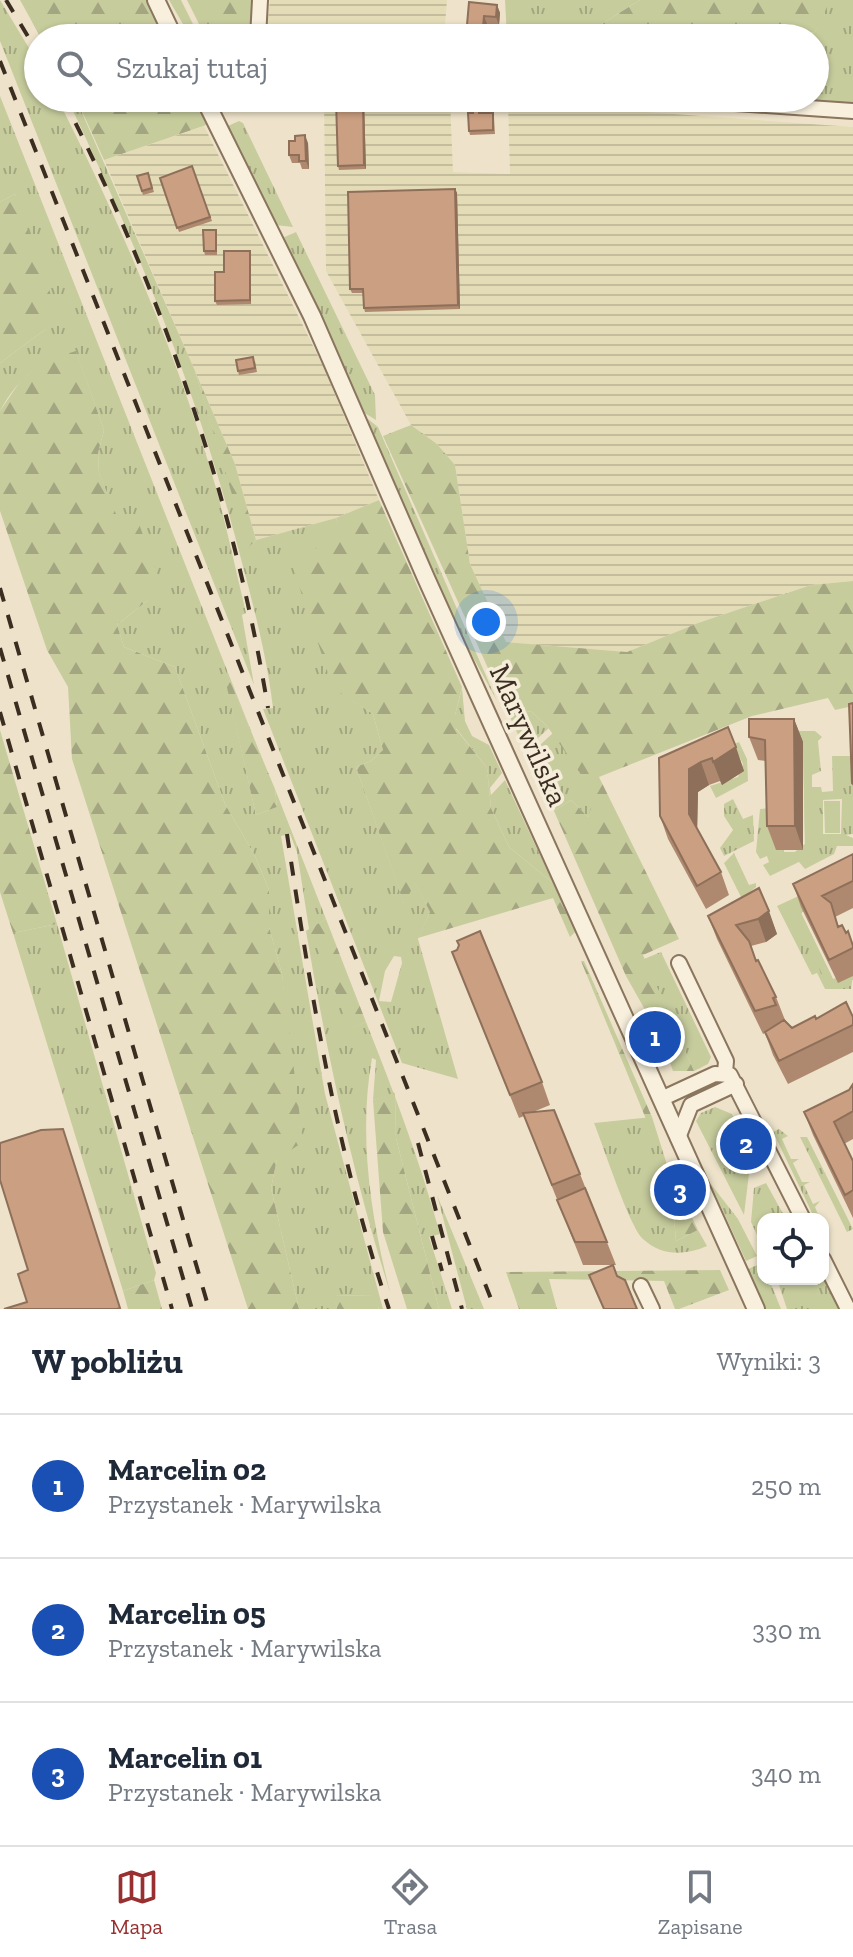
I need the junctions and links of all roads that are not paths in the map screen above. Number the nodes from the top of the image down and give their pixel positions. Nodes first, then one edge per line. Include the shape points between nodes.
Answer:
1 (156, 0) edge
2 (260, 0) edge
3 (167, 24) edge
4 (259, 24) edge
5 (829, 109) edge
6 (853, 111) edge
7 (212, 112) edge
8 (679, 963) dead end
9 (731, 1079) junction
10 (661, 1099) junction
11 (678, 1138) junction
12 (800, 1213) edge
13 (829, 1271) edge
14 (641, 1286) dead end
15 (652, 1309) edge
16 (756, 1309) edge
17 (848, 1309) edge

1 - 3 street
2 - 4 street
5 - 6 street
7 - 10 street, Marywilska via 312,316
8 - 9 street
9 - 10 street via 715,1074
9 - 11 street via 691,1105
9 - 12 street
10 - 11 street, Marywilska
11 - 16 street, Marywilska
13 - 17 street
14 - 15 street

